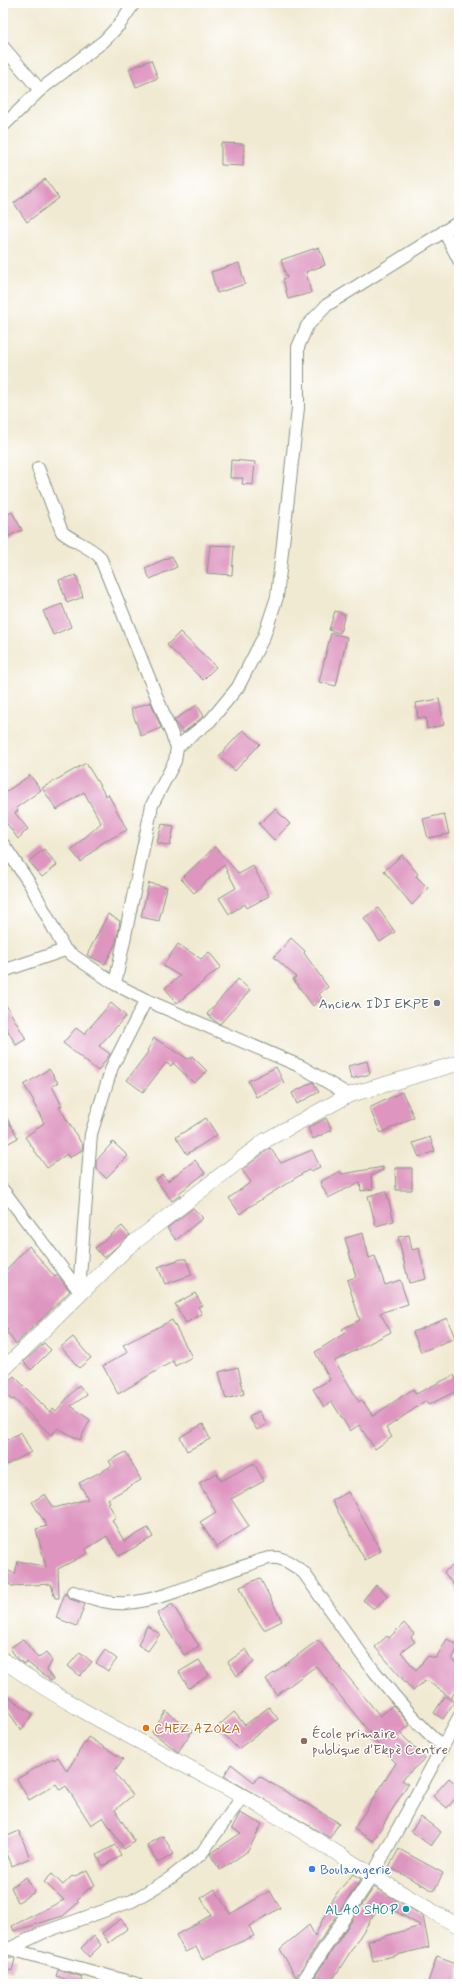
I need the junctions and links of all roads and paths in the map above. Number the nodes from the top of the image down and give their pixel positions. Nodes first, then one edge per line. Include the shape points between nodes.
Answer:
1 (134, 3) edge
2 (3, 47) edge
3 (40, 90) junction
4 (3, 126) edge
5 (459, 222) edge
6 (444, 231) junction
7 (459, 260) edge
8 (38, 468) dead end
9 (177, 747) junction
10 (3, 844) edge
11 (65, 950) junction
12 (3, 972) edge
13 (115, 984) junction
14 (146, 1000) junction
15 (459, 1063) edge
16 (349, 1095) junction
17 (3, 1190) edge
18 (80, 1291) junction
19 (3, 1370) edge
20 (73, 1592) dead end
21 (3, 1660) edge
22 (459, 1717) edge
23 (443, 1747) junction
24 (243, 1796) junction
25 (372, 1876) junction
26 (459, 1926) edge
27 (7, 1948) edge
28 (137, 1984) edge
29 (300, 1984) edge

1 - 3 street via 104,41
2 - 3 street
3 - 4 street
5 - 6 street
6 - 7 street
6 - 9 street via 327,305 307,326 298,346 298,408 277,597 264,636 238,687 210,721
8 - 9 street via 62,532 91,548 100,557
9 - 13 street via 175,761 152,805
10 - 11 street via 30,884
11 - 12 street
11 - 13 street
13 - 14 street
14 - 16 street via 302,1067
14 - 18 street via 112,1067 91,1134
15 - 16 street
16 - 18 street via 266,1140 127,1248
17 - 18 street
18 - 19 street
20 - 23 street via 109,1603 126,1603 186,1588 273,1557 291,1563 304,1573 377,1675 423,1729
21 - 24 street via 130,1737
22 - 23 street
23 - 25 street
24 - 25 street
24 - 27 street via 201,1854 170,1879 132,1901
25 - 26 street
25 - 29 street
27 - 28 street

